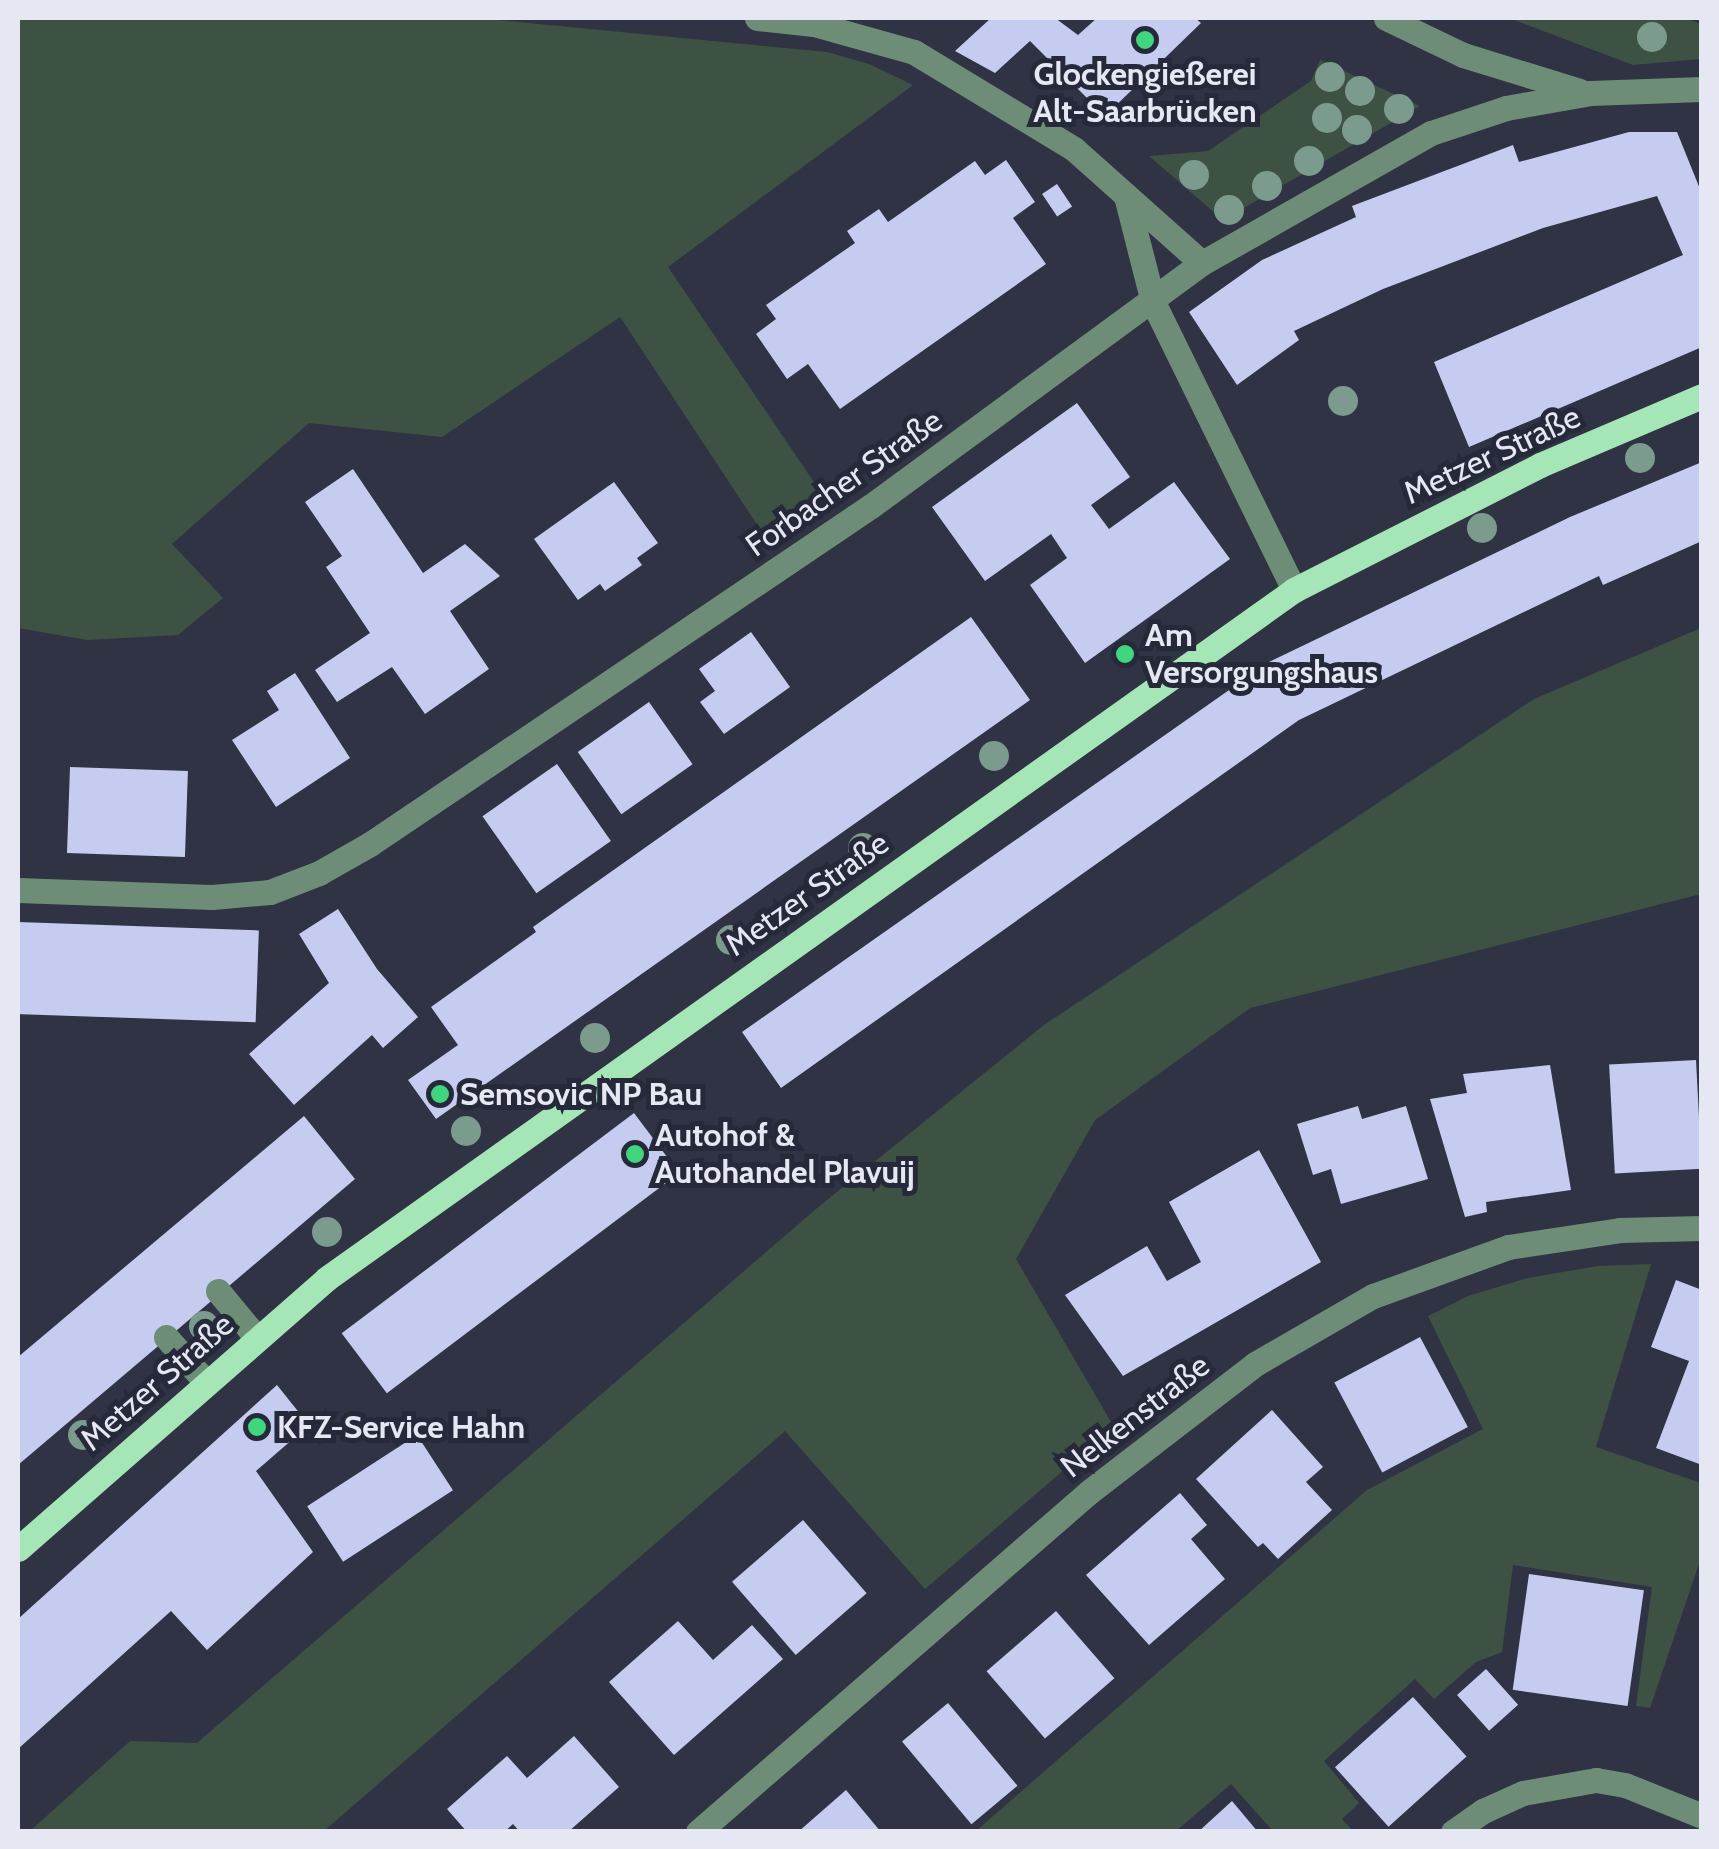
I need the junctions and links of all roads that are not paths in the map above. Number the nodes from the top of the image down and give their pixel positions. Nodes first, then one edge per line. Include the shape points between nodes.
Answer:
1 (757, 18) edge
2 (1386, 18) edge
3 (815, 21) edge
4 (1702, 89) edge
5 (1590, 93) junction
6 (1126, 196) junction
7 (1202, 263) junction
8 (1152, 302) junction
9 (1702, 396) edge
10 (1294, 590) junction
11 (18, 890) edge
12 (1702, 1228) edge
13 (218, 1291) dead end
14 (166, 1336) dead end
15 (256, 1337) junction
16 (204, 1382) junction
17 (18, 1548) edge
18 (1702, 1816) edge
19 (698, 1832) edge
20 (1453, 1832) edge

1 - 3 street
2 - 5 street via 1463,54
3 - 6 street via 914,52 1074,149
4 - 5 street, Forbacher Straße
5 - 7 street, Forbacher Straße via 1506,108 1431,133
6 - 7 street
6 - 8 street
7 - 8 street, Forbacher Straße
8 - 10 street
8 - 11 street, Forbacher Straße via 872,506 370,844 318,872 270,892 212,897
9 - 10 main road, Metzer Straße via 1540,465
10 - 15 main road, Metzer Straße via 468,1175
12 - 19 street, Nelkenstraße via 1620,1230 1508,1247 1373,1296 1255,1364 1089,1492
13 - 15 street
14 - 16 street
15 - 16 main road, Metzer Straße
16 - 17 main road, Metzer Straße
18 - 20 street via 1596,1780 1523,1793

